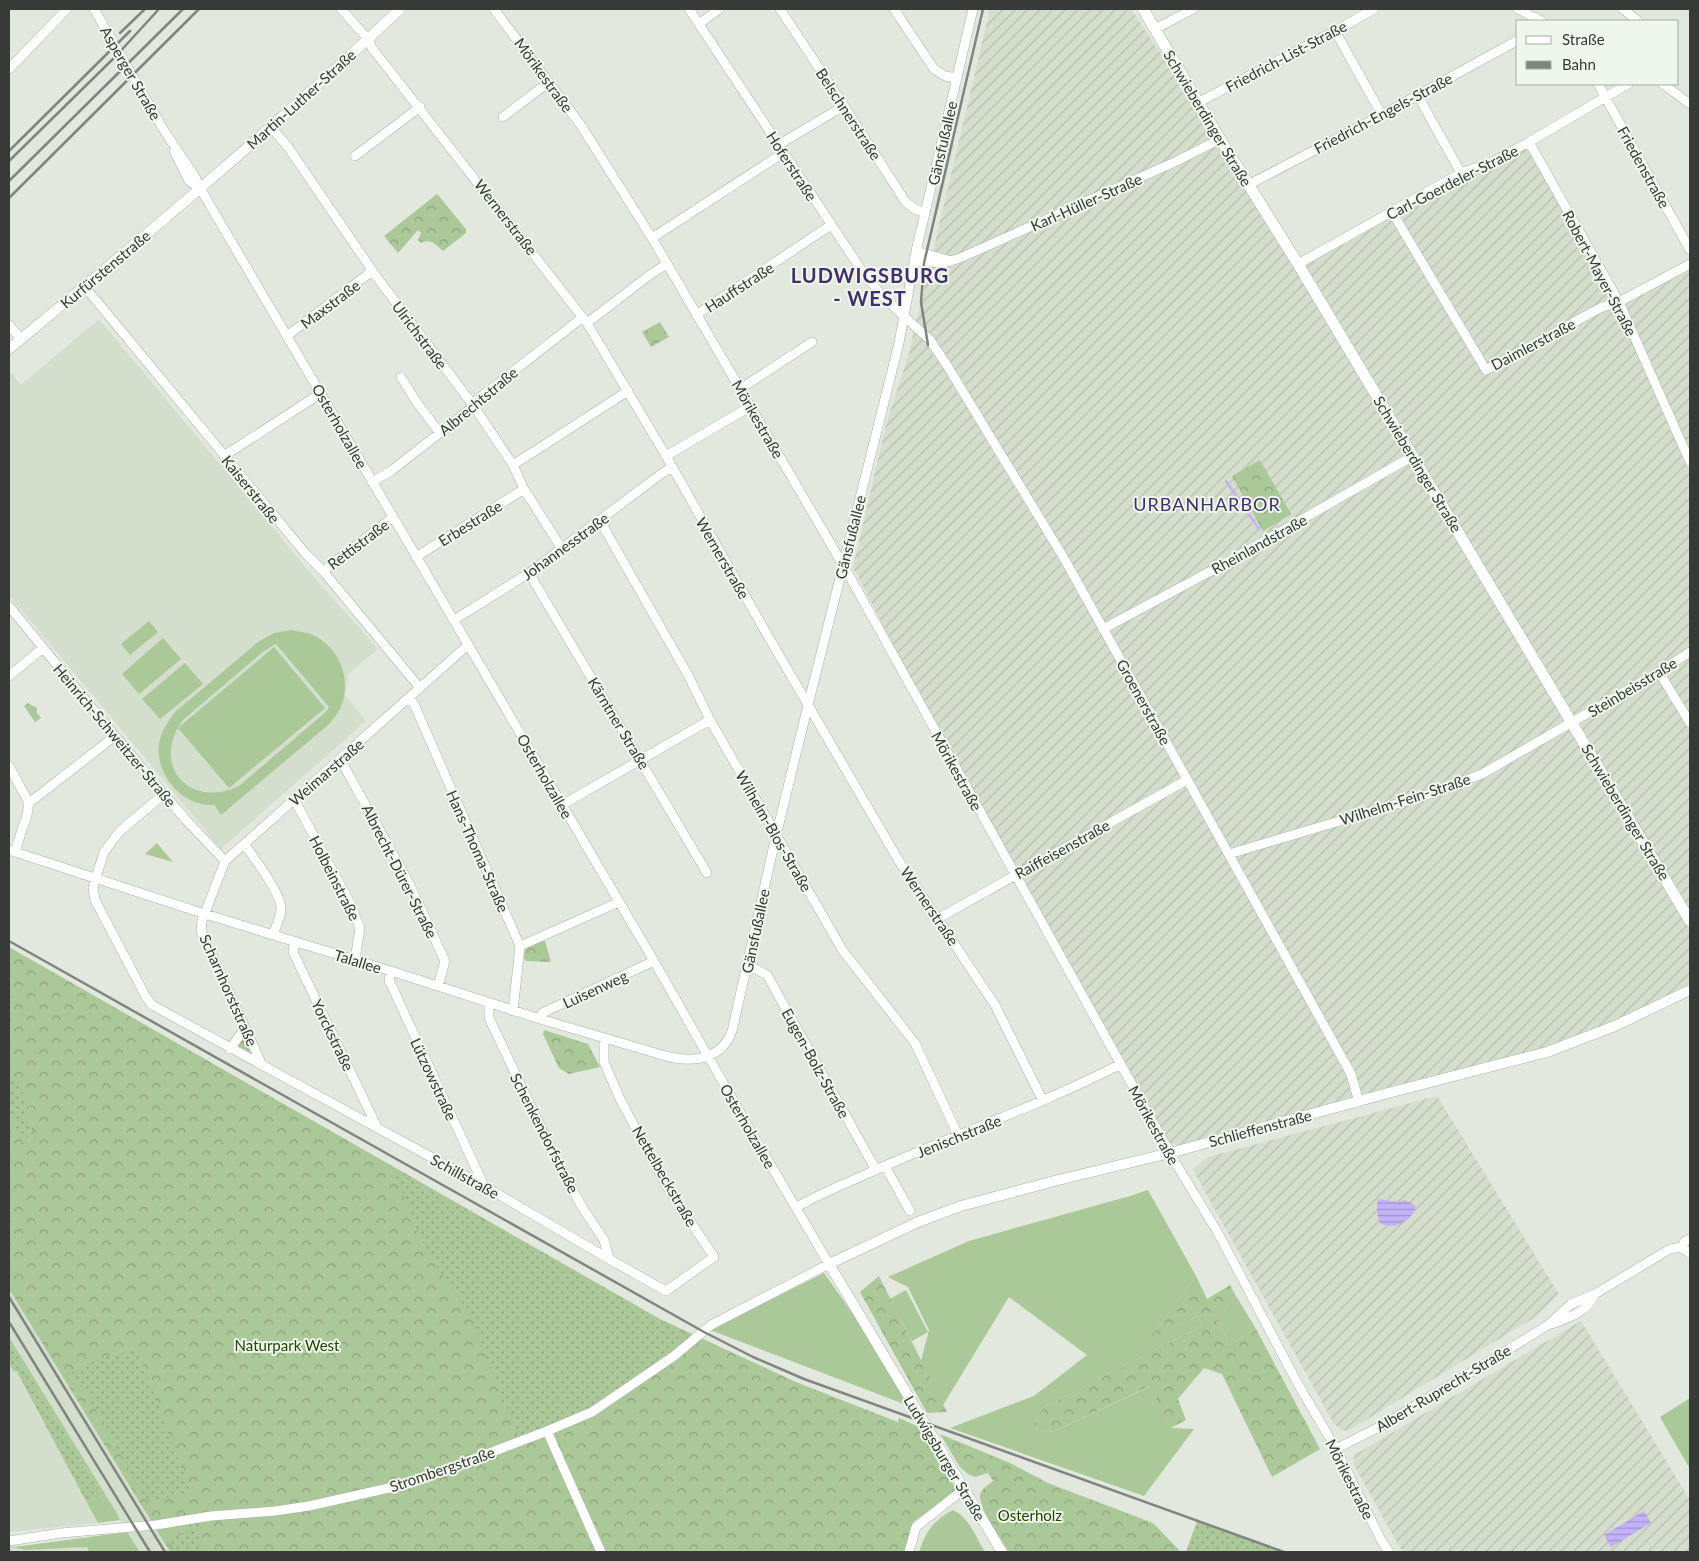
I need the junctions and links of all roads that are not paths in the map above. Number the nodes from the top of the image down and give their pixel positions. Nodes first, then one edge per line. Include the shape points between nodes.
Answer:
1 (67, 9) edge
2 (94, 9) edge
3 (341, 9) edge
4 (400, 9) edge
5 (494, 9) edge
6 (689, 9) edge
7 (719, 9) edge
8 (780, 9) edge
9 (894, 9) edge
10 (973, 9) edge
11 (1143, 9) edge
12 (1193, 9) edge
13 (1374, 9) edge
14 (1518, 9) edge
15 (1623, 9) edge
16 (1539, 20) edge
17 (1637, 20) edge
18 (699, 24) junction
19 (1155, 29) junction
20 (1335, 31) junction
21 (368, 39) junction
22 (1516, 41) edge
23 (9, 69) edge
24 (957, 78) junction
25 (550, 82) junction
26 (1599, 85) edge
27 (1626, 85) edge
28 (1664, 85) edge
29 (1418, 96) junction
30 (1605, 97) junction
31 (1199, 102) junction
32 (1690, 104) edge
33 (844, 106) junction
34 (420, 107) junction
35 (1382, 115) junction
36 (503, 117) dead end
37 (271, 127) junction
38 (1220, 139) junction
39 (1529, 142) junction
40 (781, 149) junction
41 (355, 156) dead end
42 (1461, 173) junction
43 (1248, 185) junction
44 (200, 188) junction
45 (1392, 212) junction
46 (925, 213) junction
47 (831, 226) junction
48 (652, 238) junction
49 (1690, 250) edge
50 (916, 251) junction
51 (914, 261) junction
52 (951, 261) junction
53 (667, 264) junction
54 (1298, 264) junction
55 (1690, 264) edge
56 (372, 271) junction
57 (85, 287) junction
58 (1619, 302) junction
59 (696, 315) junction
60 (904, 317) junction
61 (585, 320) junction
62 (9, 325) edge
63 (287, 336) junction
64 (21, 339) junction
65 (812, 342) dead end
66 (9, 349) edge
67 (400, 378) dead end
68 (740, 388) junction
69 (628, 390) junction
70 (320, 393) junction
71 (473, 405) junction
72 (751, 406) junction
73 (440, 433) junction
74 (224, 456) junction
75 (666, 456) junction
76 (1413, 456) junction
77 (1690, 462) edge
78 (513, 465) junction
79 (672, 468) junction
80 (372, 482) junction
81 (524, 489) junction
82 (393, 518) junction
83 (600, 521) junction
84 (562, 549) junction
85 (416, 557) junction
86 (843, 567) junction
87 (323, 571) junction
88 (529, 573) junction
89 (9, 606) edge
90 (454, 620) junction
91 (1102, 629) junction
92 (468, 644) junction
93 (43, 648) junction
94 (1690, 652) edge
95 (1659, 672) junction
96 (9, 676) edge
97 (420, 688) junction
98 (409, 698) junction
99 (808, 705) junction
100 (710, 720) junction
101 (1573, 722) junction
102 (1690, 723) edge
103 (114, 736) junction
104 (340, 759) junction
105 (641, 760) junction
106 (9, 766) edge
107 (1187, 780) junction
108 (164, 794) junction
109 (294, 799) junction
110 (29, 803) junction
111 (562, 804) junction
112 (776, 836) junction
113 (244, 844) junction
114 (12, 851) edge
115 (1228, 854) junction
116 (225, 862) junction
117 (707, 873) dead end
118 (1014, 875) junction
119 (96, 879) junction
120 (619, 902) junction
121 (205, 914) junction
122 (937, 919) junction
123 (1690, 921) edge
124 (273, 935) junction
125 (295, 942) junction
126 (520, 946) junction
127 (354, 960) junction
128 (654, 962) junction
129 (748, 965) junction
130 (391, 971) junction
131 (438, 986) junction
132 (1690, 990) edge
133 (489, 1003) junction
134 (513, 1011) junction
135 (540, 1019) junction
136 (245, 1028) junction
137 (604, 1038) junction
138 (230, 1048) junction
139 (708, 1056) junction
140 (1121, 1064) junction
141 (262, 1065) junction
142 (1043, 1101) junction
143 (1359, 1102) junction
144 (377, 1127) junction
145 (958, 1135) junction
146 (1170, 1153) junction
147 (886, 1166) junction
148 (876, 1170) junction
149 (484, 1186) junction
150 (796, 1207) junction
151 (910, 1211) dead end
152 (1690, 1239) edge
153 (1681, 1248) junction
154 (1690, 1254) edge
155 (609, 1260) junction
156 (829, 1264) junction
157 (666, 1291) joint
158 (888, 1364) joint
159 (547, 1431) junction
160 (1336, 1449) junction
161 (964, 1489) junction
162 (9, 1542) edge
163 (600, 1552) edge
164 (909, 1552) edge
165 (1002, 1552) edge
166 (1389, 1552) edge

1 - 23 street
2 - 44 street, Asperger Straße
3 - 21 street, Wernerstraße
4 - 21 street, Martin-Luther-Straße
5 - 25 street, Mörikestraße
6 - 18 street, Hoferstraße
7 - 18 street
8 - 33 street, Belschnerstraße
9 - 24 street via 934,69 944,76
10 - 24 street, Gänsfußallee
11 - 19 main road, Schwieberdinger Straße
12 - 19 street
13 - 20 street, Friedrich-List-Straße
14 - 16 street
15 - 17 street
18 - 40 street, Hoferstraße
19 - 31 main road, Schwieberdinger Straße
20 - 31 street, Friedrich-List-Straße
20 - 35 street
21 - 34 street, Wernerstraße
21 - 37 street, Martin-Luther-Straße
22 - 29 street, Friedrich-Engels-Straße
24 - 46 street, Gänsfußallee
25 - 36 street
25 - 48 street, Mörikestraße
26 - 30 street, Friedenstraße
27 - 30 street, Carl-Goerdeler-Straße
28 - 32 street
29 - 35 street, Friedrich-Engels-Straße
29 - 42 street
30 - 39 street, Carl-Goerdeler-Straße
30 - 49 street, Friedenstraße
31 - 38 main road, Schwieberdinger Straße
33 - 40 street
33 - 46 street, Belschnerstraße via 905,201
34 - 41 street
34 - 61 street, Wernerstraße
35 - 43 street, Friedrich-Engels-Straße
37 - 44 street, Martin-Luther-Straße
37 - 56 street, Ulrichstraße
38 - 43 main road, Schwieberdinger Straße
38 - 52 street, Karl-Hüller-Straße via 1059,215
39 - 42 street, Carl-Goerdeler-Straße via 1494,161
39 - 58 street, Robert-Mayer-Straße
40 - 47 street, Hoferstraße
40 - 48 street
42 - 45 street, Carl-Goerdeler-Straße
43 - 54 main road, Schwieberdinger Straße
44 - 57 street, Kurfürstenstraße
44 - 63 street, Osterholzallee
45 - 54 street, Carl-Goerdeler-Straße
45 - 58 street, Daimlerstraße via 1486,370
46 - 50 street, Gänsfußallee
47 - 59 street, Hauffstraße
47 - 60 street, Hoferstraße via 870,281
48 - 53 street, Mörikestraße
50 - 51 street, Gänsfußallee
50 - 52 street
51 - 52 street, Karl-Hüller-Straße via 937,264
51 - 60 street, Gänsfußallee
53 - 59 street, Mörikestraße
53 - 61 street, Albrechtstraße
54 - 76 main road, Schwieberdinger Straße
55 - 58 street, Daimlerstraße
56 - 63 street, Maxstraße
56 - 71 street, Ulrichstraße
57 - 64 street, Kurfürstenstraße
57 - 74 street, Kaiserstraße
58 - 77 street, Robert-Mayer-Straße
59 - 68 street, Mörikestraße
60 - 86 street, Gänsfußallee
60 - 91 street, Groenerstraße via 930,340 942,358 1065,560
61 - 69 street, Wernerstraße
61 - 71 street, Albrechtstraße via 524,363
62 - 64 street
63 - 70 street, Osterholzallee
64 - 66 street, Kurfürstenstraße
65 - 68 street
67 - 73 street
68 - 72 street, Mörikestraße
69 - 75 street, Wernerstraße
69 - 78 street
70 - 74 street
70 - 80 street, Osterholzallee
71 - 73 street, Albrechtstraße
71 - 78 street, Ulrichstraße
72 - 75 street
72 - 86 street, Mörikestraße
73 - 80 street, Albrechtstraße
74 - 87 street, Kaiserstraße via 304,553
75 - 79 street, Wernerstraße
76 - 91 street, Rheinlandstraße
76 - 101 main road, Schwieberdinger Straße
78 - 81 street, Ulrichstraße
79 - 83 street, Johannesstraße
79 - 99 street, Wernerstraße
80 - 82 street, Osterholzallee
81 - 84 street, Ulrichstraße
81 - 85 street, Erbestraße
82 - 85 street, Osterholzallee
82 - 87 street, Rettistraße
83 - 84 street, Johannesstraße
83 - 100 street, Wilhelm-Blos-Straße via 688,675
84 - 88 street, Johannesstraße
85 - 90 street, Osterholzallee
86 - 99 street, Gänsfußallee
86 - 118 street, Mörikestraße
87 - 97 street, Kaiserstraße
88 - 90 street, Johannesstraße
88 - 105 street, Kärntner Straße
89 - 93 street, Heinrich-Schweitzer-Straße
90 - 92 street, Osterholzallee
91 - 107 street, Groenerstraße
92 - 97 street, Weimarstraße
92 - 111 street, Osterholzallee
93 - 96 street
93 - 103 street, Heinrich-Schweitzer-Straße
94 - 95 street, Steinbeisstraße
95 - 101 street, Steinbeisstraße
95 - 102 street
97 - 98 street, Weimarstraße
98 - 104 street, Weimarstraße
98 - 126 street, Hans-Thoma-Straße
99 - 112 street, Gänsfußallee
99 - 122 street, Wernerstraße via 899,861
100 - 105 street
100 - 112 street, Wilhelm-Blos-Straße
101 - 115 street, Wilhelm-Fein-Straße via 1482,774
101 - 123 main road, Schwieberdinger Straße
103 - 108 street, Heinrich-Schweitzer-Straße
103 - 110 street
104 - 109 street, Weimarstraße
104 - 131 street, Albrecht-Dürer-Straße via 409,883 445,961
105 - 111 street
105 - 117 street, Kärntner Straße
106 - 110 street
107 - 115 street, Groenerstraße
107 - 118 street, Raiffeisenstraße
108 - 116 street, Heinrich-Schweitzer-Straße
108 - 119 street, Schillstraße via 120,831 104,852
109 - 113 street, Weimarstraße
109 - 127 street, Holbeinstraße via 352,905 360,928
110 - 114 street
111 - 120 street, Osterholzallee
112 - 129 street, Gänsfußallee
112 - 145 street, Wilhelm-Blos-Straße via 843,951 914,1043
113 - 116 street, Weimarstraße
113 - 124 street via 260,864 282,909
114 - 119 street, Talallee
115 - 143 street, Groenerstraße via 1351,1074
116 - 121 street, Weimarstraße
118 - 122 street, Raiffeisenstraße
118 - 140 street, Mörikestraße
119 - 121 street, Talallee
119 - 138 street, Schillstraße via 93,887 95,900 152,1005
120 - 126 street
120 - 128 street, Osterholzallee
121 - 124 street, Talallee
121 - 136 street, Scharnhorststraße via 201,931
122 - 142 street, Wernerstraße via 995,1005
124 - 125 street, Talallee
125 - 127 street, Talallee
125 - 144 street, Yorckstraße via 293,952
126 - 134 street, Hans-Thoma-Straße
127 - 130 street, Talallee
128 - 135 street, Luisenweg via 542,1014
128 - 139 street, Osterholzallee
129 - 139 street, Gänsfußallee via 730,1035
129 - 148 street, Eugen-Bolz-Straße via 767,975
130 - 131 street, Talallee
130 - 149 street, Lützowstraße via 389,980
131 - 133 street, Talallee
132 - 143 street, Schlieffenstraße via 1615,1026 1548,1052
133 - 134 street, Talallee
133 - 155 street, Schenkendorfstraße via 489,1018 554,1156 604,1240
134 - 135 street, Talallee
135 - 137 street, Talallee
136 - 138 street
136 - 141 street, Scharnhorststraße
137 - 139 street, Talallee via 679,1060
137 - 157 street, Nettelbeckstraße via 604,1062 620,1099 666,1185 714,1257
138 - 141 street, Schillstraße
139 - 150 street, Osterholzallee
140 - 142 street, Jenischstraße
140 - 146 street, Mörikestraße
141 - 144 street, Schillstraße
142 - 145 street, Jenischstraße
143 - 146 street, Schlieffenstraße
144 - 149 street, Schillstraße
145 - 147 street, Jenischstraße
146 - 156 street, Schlieffenstraße via 962,1206 918,1222
146 - 160 street, Mörikestraße via 1218,1233
147 - 148 street, Jenischstraße
147 - 151 street
148 - 150 street, Jenischstraße
149 - 155 street, Schillstraße
150 - 156 street, Osterholzallee
152 - 153 street
153 - 154 street
153 - 160 street, Albert-Ruprecht-Straße via 1668,1250 1596,1294 1589,1306 1581,1311 1548,1325 1381,1426
155 - 157 street, Schillstraße
156 - 158 street, Osterholzallee
156 - 159 street, Strombergstraße via 711,1325 674,1356 592,1412
158 - 161 street, Ludwigsburger Straße
159 - 162 street, Strombergstraße via 410,1483 309,1506
159 - 163 street
160 - 166 street, Mörikestraße
161 - 164 street via 916,1527
161 - 165 street, Ludwigsburger Straße

